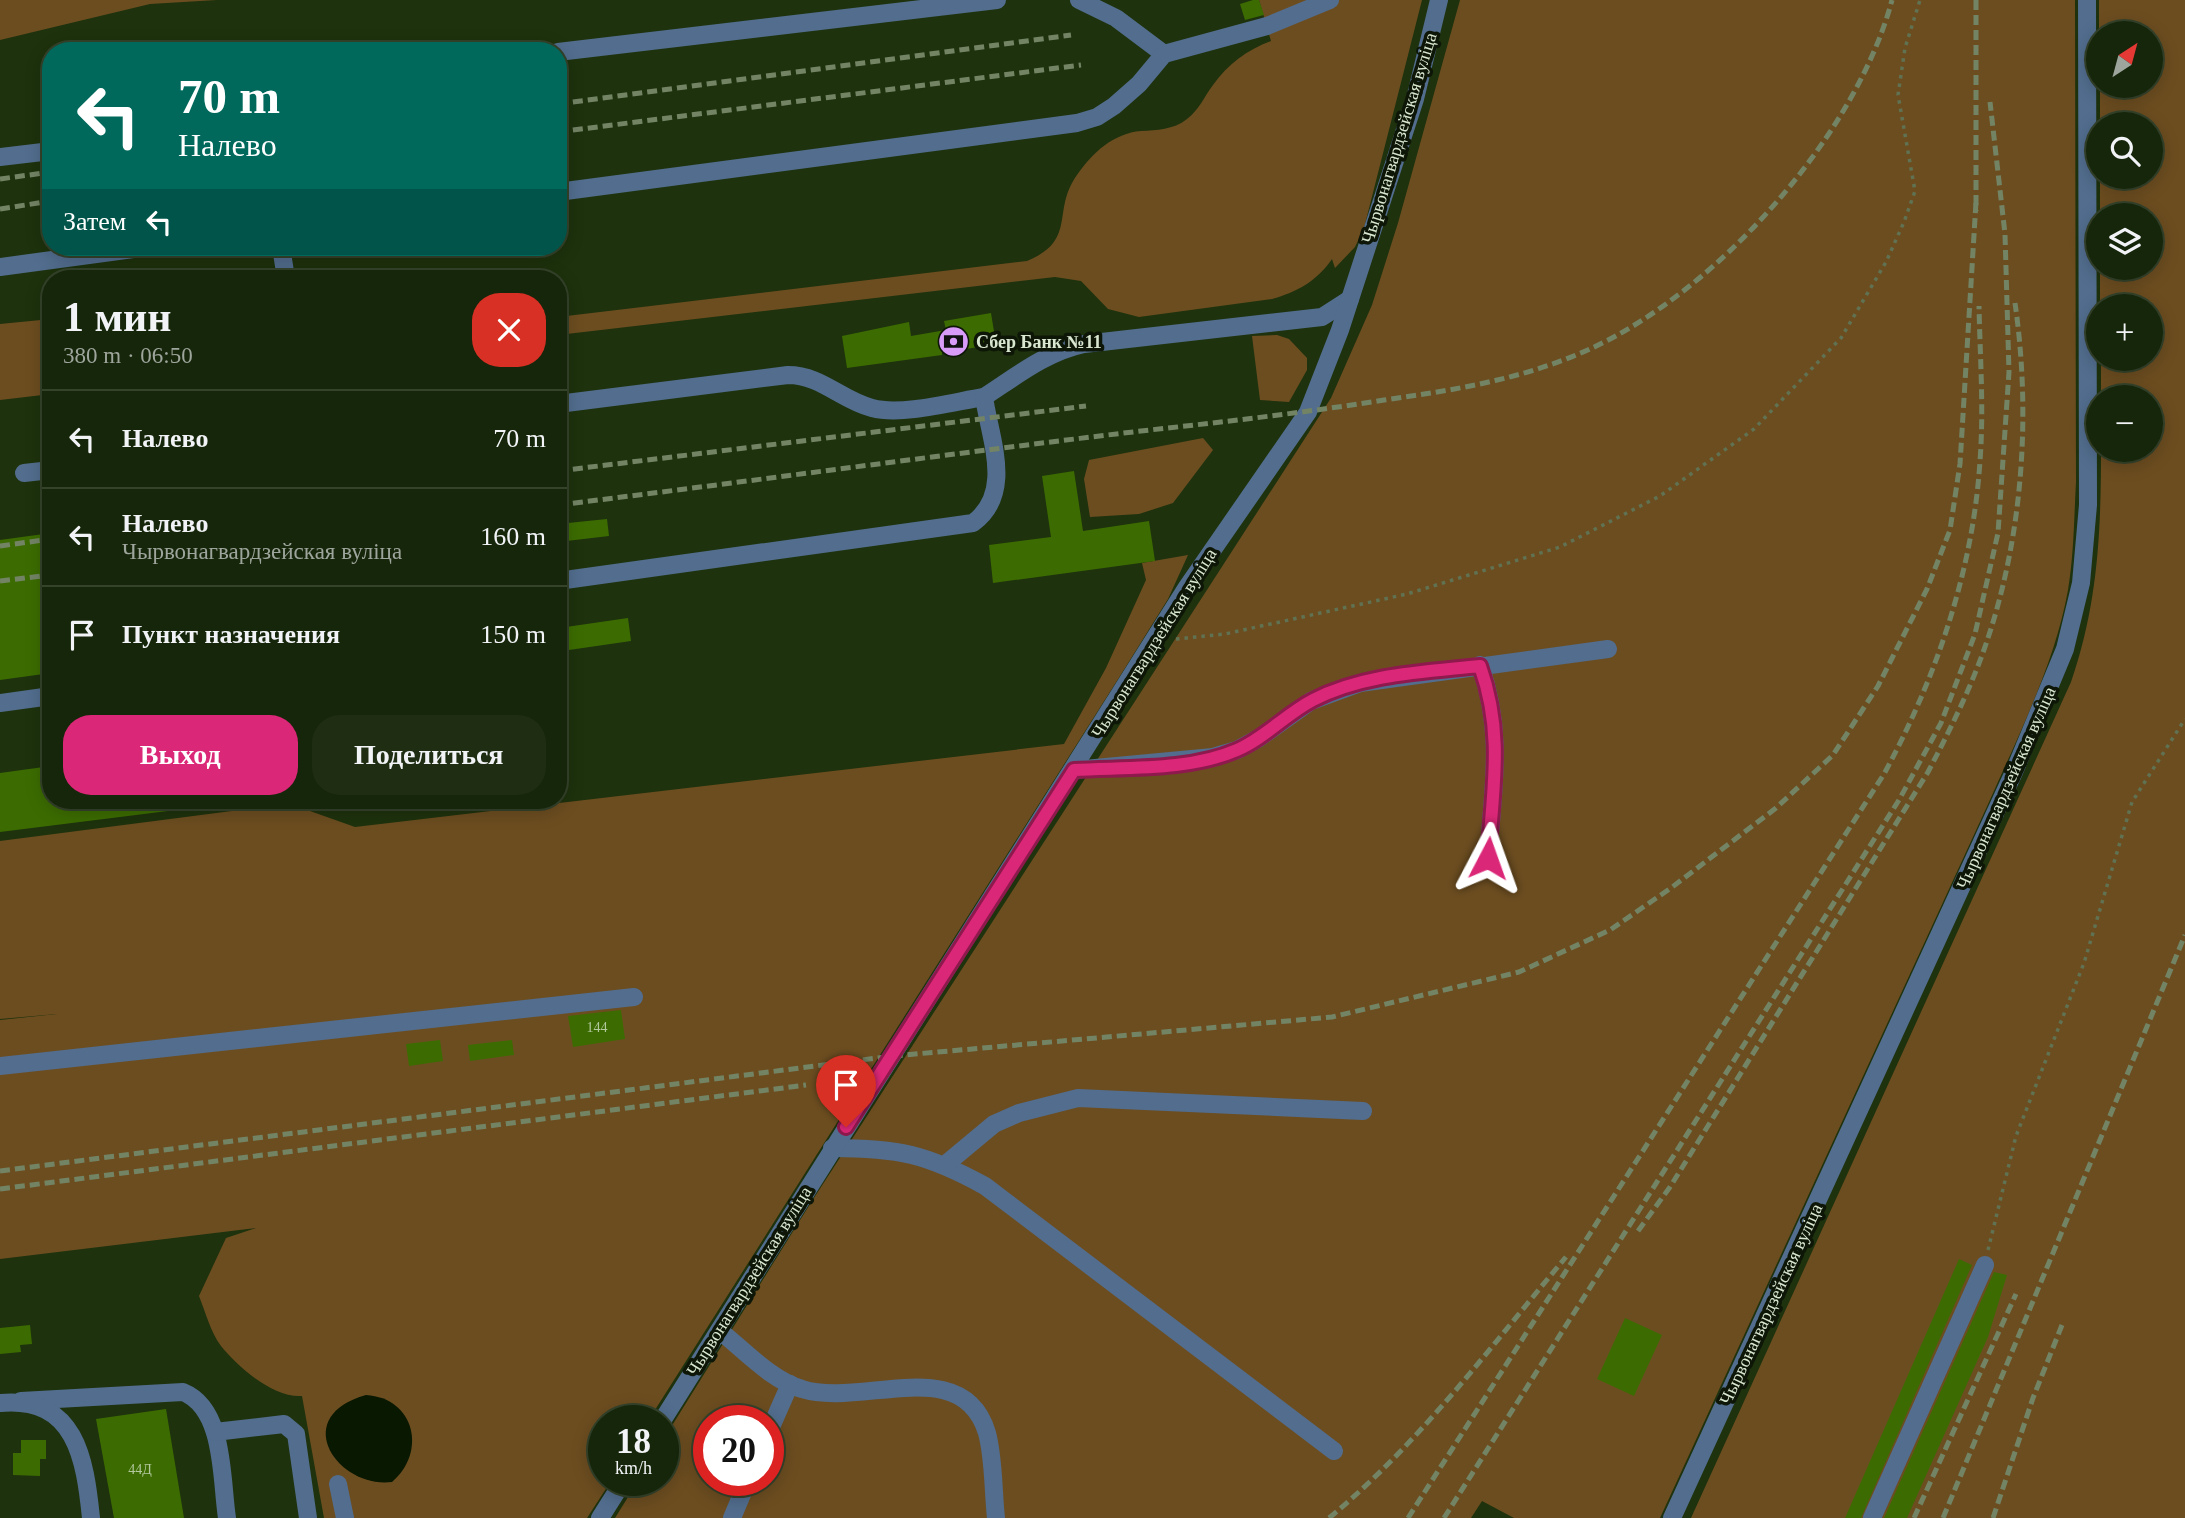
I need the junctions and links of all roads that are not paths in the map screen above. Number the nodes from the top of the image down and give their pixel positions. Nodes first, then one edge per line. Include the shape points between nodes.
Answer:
1 (997, 0) edge
2 (1079, 0) edge
3 (1439, 0) edge
4 (2087, 0) edge
5 (1321, 2) edge
6 (567, 51) edge
7 (1164, 54) junction
8 (42, 152) edge
9 (0, 157) edge
10 (567, 191) edge
11 (81, 256) edge
12 (0, 267) edge
13 (1350, 299) junction
14 (984, 397) junction
15 (567, 403) edge
16 (42, 471) edge
17 (24, 473) dead end
18 (567, 580) edge
19 (1608, 649) dead end
20 (1480, 666) junction
21 (42, 697) edge
22 (0, 703) edge
23 (1074, 770) junction
24 (1488, 858) dead end
25 (634, 997) dead end
26 (0, 1066) edge
27 (1363, 1111) dead end
28 (832, 1148) junction
29 (946, 1164) junction
30 (1985, 1265) road end
31 (720, 1331) junction
32 (790, 1384) junction
33 (21, 1401) junction
34 (0, 1403) edge
35 (672, 1405) edge
36 (781, 1405) edge
37 (215, 1432) junction
38 (1334, 1451) dead end
39 (338, 1484) dead end
40 (614, 1496) edge
41 (741, 1496) edge
42 (91, 1518) edge
43 (227, 1518) edge
44 (308, 1518) edge
45 (345, 1518) edge
46 (600, 1518) edge
47 (732, 1518) edge
48 (996, 1518) edge
49 (1672, 1518) edge
50 (1872, 1518) edge

1 - 6 street
2 - 7 street via 1116,18
3 - 13 street, Чырвонагвардзейская вуліца via 1415,99
4 - 49 street, Чырвонагвардзейская вуліца via 2088,505 2081,583 2066,649 2009,785
5 - 7 street via 1267,26
7 - 10 street via 1126,96 1097,117 1077,123
8 - 9 street
11 - 12 street
13 - 14 street via 1322,317 1070,347
13 - 23 street, Чырвонагвардзейская вуліца via 1308,412 1187,587
14 - 15 street via 884,411 860,404 818,380 788,375
14 - 18 street via 997,486 989,507 972,523
16 - 17 street
19 - 20 street
20 - 23 street via 1386,677 1335,691 1311,701 1248,744 1213,757
20 - 24 street via 1495,716
21 - 22 street
23 - 28 street, Чырвонагвардзейская вуліца
25 - 26 street
27 - 29 street via 1078,1098 994,1124
28 - 29 street via 894,1149
28 - 31 street, Чырвонагвардзейская вуліца
29 - 38 street via 985,1186
30 - 50 street
31 - 32 street
31 - 35 street, Чырвонагвардзейская вуліца
32 - 36 street
32 - 48 street via 822,1394 925,1387 961,1396 974,1406 988,1437
33 - 34 street
33 - 37 street via 183,1392 204,1406
33 - 42 street via 56,1417 70,1431 84,1465
37 - 43 street
37 - 44 street via 284,1424 296,1434
39 - 45 street
40 - 46 street
41 - 47 street

